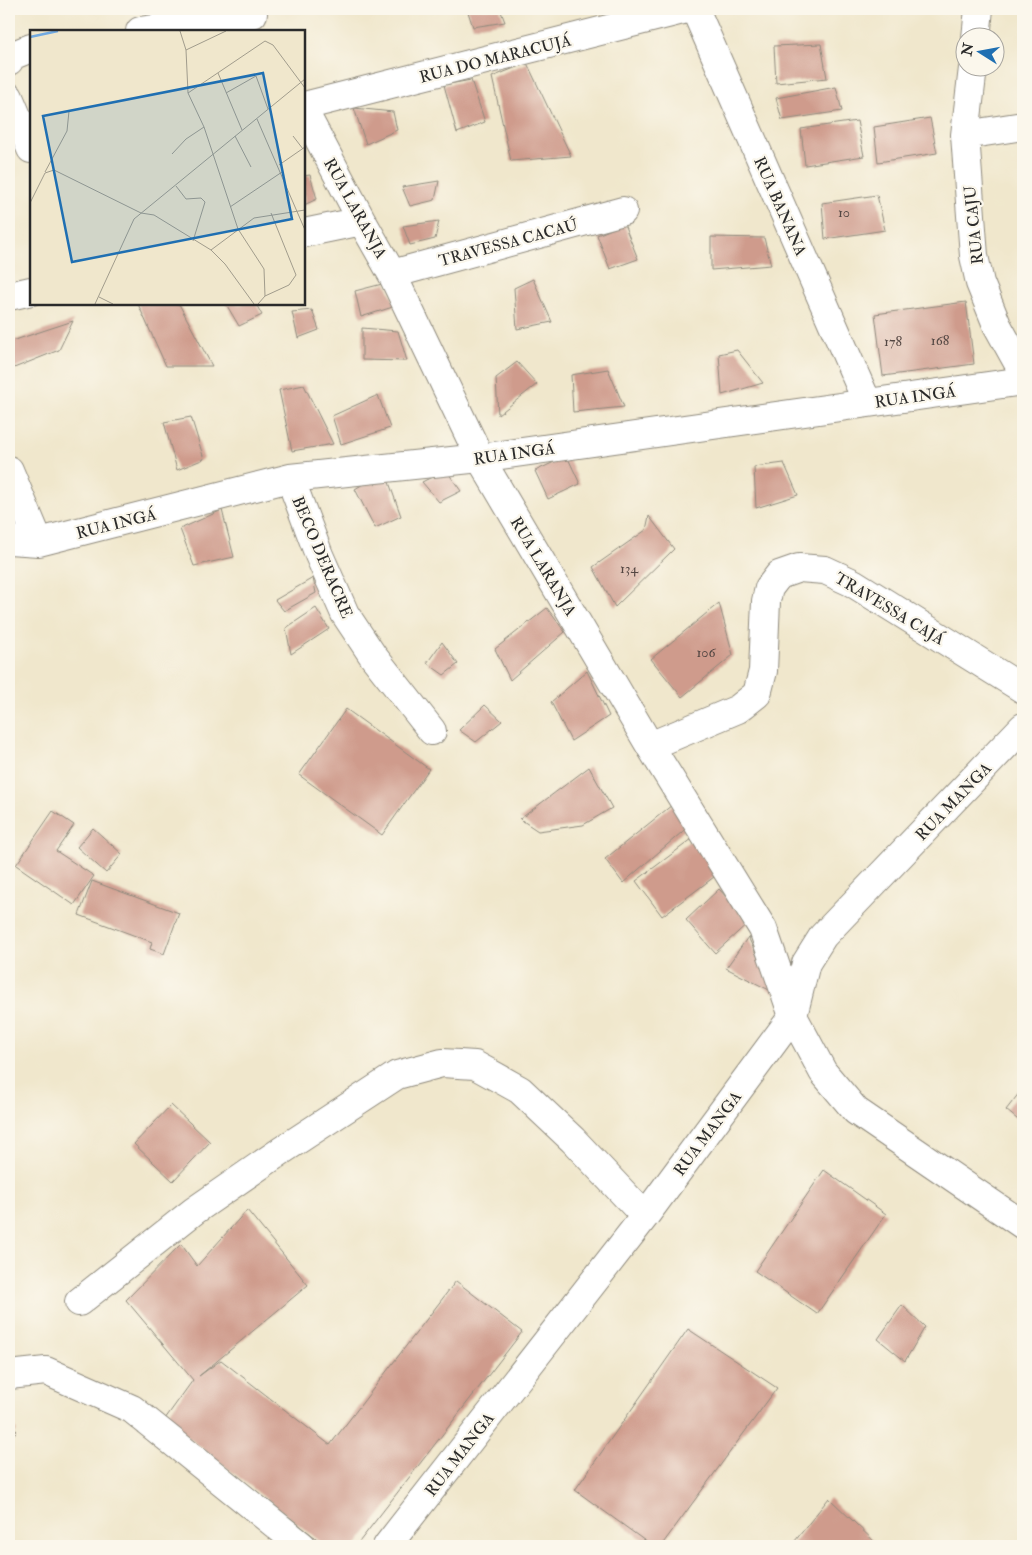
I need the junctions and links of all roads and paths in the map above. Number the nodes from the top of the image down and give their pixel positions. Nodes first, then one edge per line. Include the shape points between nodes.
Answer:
1 (687, 9) edge
2 (695, 9) edge
3 (979, 9) edge
4 (647, 14) edge
5 (255, 18) edge
6 (977, 28) edge
7 (149, 30) edge
8 (30, 48) edge
9 (9, 60) edge
10 (972, 78) edge
11 (9, 97) edge
12 (305, 106) edge
13 (305, 113) edge
14 (1023, 126) edge
15 (965, 135) junction
16 (30, 147) edge
17 (623, 211) dead end
18 (362, 221) junction
19 (305, 233) edge
20 (392, 274) junction
21 (30, 291) edge
22 (9, 296) edge
23 (1023, 372) edge
24 (1023, 380) edge
25 (868, 402) junction
26 (480, 458) junction
27 (9, 470) edge
28 (290, 478) junction
29 (9, 540) edge
30 (40, 542) junction
31 (1023, 688) edge
32 (1023, 727) edge
33 (432, 731) dead end
34 (650, 746) junction
35 (793, 1016) junction
36 (645, 1216) junction
37 (1023, 1225) edge
38 (79, 1302) dead end
39 (9, 1375) edge
40 (302, 1546) edge
41 (387, 1546) edge

1 - 4 street, RUA DO MARACUJÁ
2 - 25 street, RUA BANANA
3 - 6 street
4 - 12 street, RUA DO MARACUJÁ
5 - 7 street
8 - 9 street via 11,56
10 - 15 street, RUA CAJU
11 - 16 street
13 - 18 street, RUA LARANJA
14 - 15 street
15 - 23 street, RUA CAJU via 974,256 980,283 997,325
17 - 20 street, TRAVESSA CACAÚ
18 - 19 street
18 - 20 street, RUA LARANJA
20 - 26 street, RUA LARANJA
21 - 22 street
24 - 25 street, RUA INGÁ
25 - 26 street, RUA INGÁ
26 - 28 street, RUA INGÁ
26 - 34 street, RUA LARANJA
27 - 30 street
28 - 30 street, RUA INGÁ
28 - 33 street, BECO DERACRE via 345,614 373,656
29 - 30 street, RUA INGÁ
31 - 34 street, TRAVESSA CAJÁ via 853,583 826,570 799,568 779,575 769,588 763,671 757,694 738,710
32 - 35 street, RUA MANGA via 823,936 806,963
34 - 35 street, RUA LARANJA via 762,929
35 - 36 street, RUA MANGA
35 - 37 street, RUA LARANJA via 823,1072 856,1111
36 - 38 street via 520,1090 475,1065 442,1063 397,1075 281,1151 194,1211
36 - 41 street, RUA MANGA
39 - 40 street via 46,1372 132,1409

